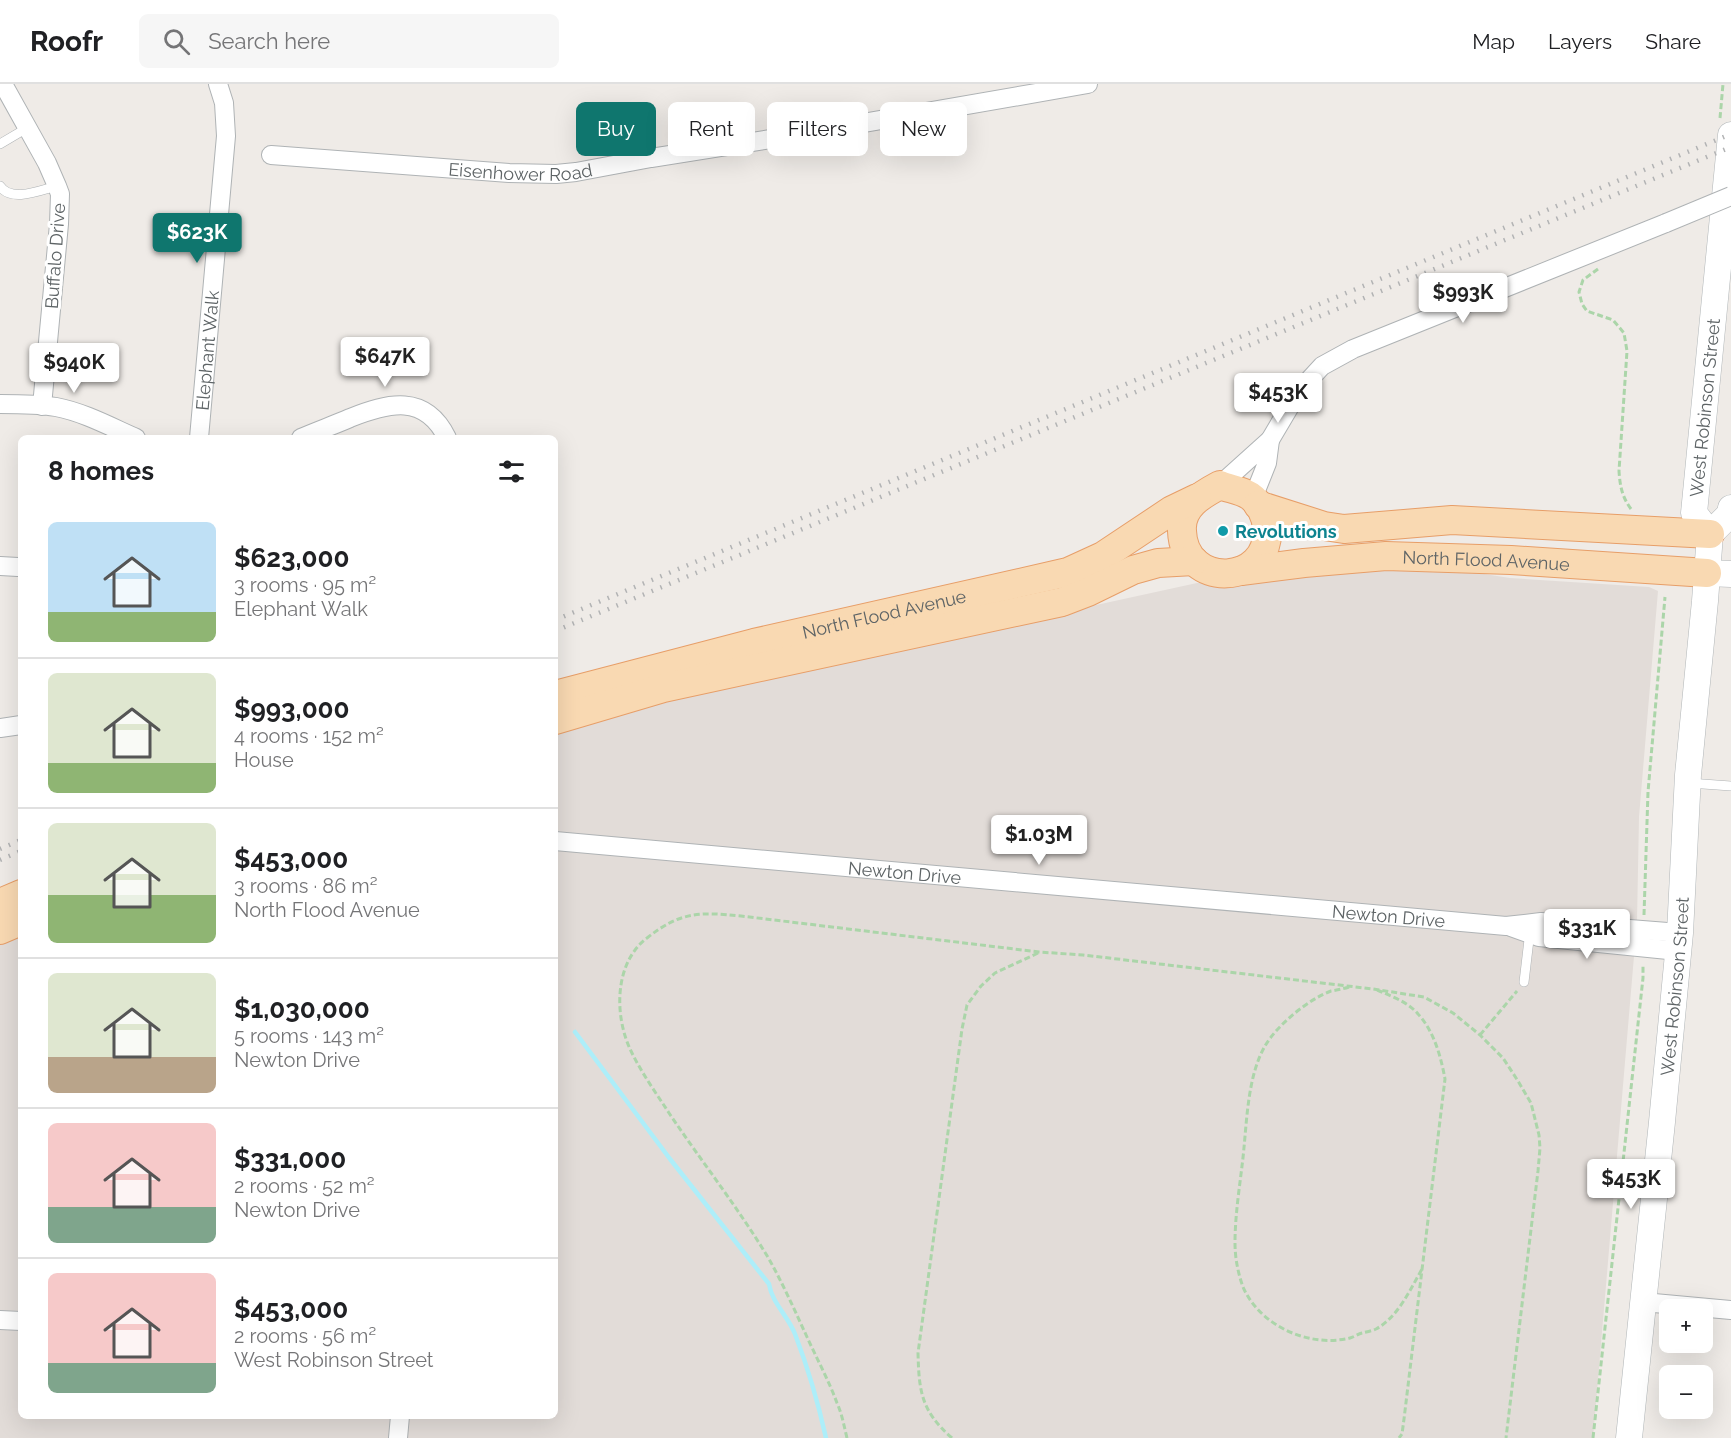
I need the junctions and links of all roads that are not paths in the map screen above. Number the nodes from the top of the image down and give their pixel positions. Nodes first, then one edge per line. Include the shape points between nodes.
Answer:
1 (3, 84) edge
2 (218, 84) edge
3 (1088, 84) edge
4 (1042, 88) edge
5 (27, 128) junction
6 (1731, 135) edge
7 (0, 144) edge
8 (271, 155) dead end
9 (0, 186) edge
10 (57, 186) junction
11 (1731, 196) edge
12 (0, 404) edge
13 (42, 406) junction
14 (129, 435) edge
15 (199, 435) edge
16 (308, 435) edge
17 (445, 435) edge
18 (1270, 440) junction
19 (1208, 491) junction
20 (1256, 502) junction
21 (1731, 508) edge
22 (1720, 535) edge
23 (1194, 561) junction
24 (1241, 571) junction
25 (1719, 574) edge
26 (558, 694) edge
27 (558, 719) edge
28 (18, 725) edge
29 (0, 728) edge
30 (1688, 783) junction
31 (1731, 786) edge
32 (559, 841) edge
33 (18, 895) edge
34 (0, 903) edge
35 (18, 922) edge
36 (1530, 929) junction
37 (0, 930) edge
38 (1679, 942) junction
39 (1524, 982) road end
40 (1643, 1302) junction
41 (1731, 1310) edge
42 (0, 1320) edge
43 (18, 1321) edge
44 (400, 1419) edge
45 (399, 1438) edge
46 (1629, 1438) edge

1 - 5 street, Buffalo Drive
2 - 15 street, Elephant Walk via 224,103 226,136
3 - 4 street, Eisenhower Road
4 - 8 street, Eisenhower Road via 789,136 556,174
5 - 7 lane
5 - 10 street, Buffalo Drive
6 - 22 main road, West Robinson Street via 1694,513
9 - 10 lane via 13,195
10 - 13 street, Buffalo Drive via 59,224
11 - 18 street, bridge via 1353,349 1322,366 1299,392
12 - 13 street
13 - 14 street via 84,416
16 - 17 street via 366,412 397,405 421,409 438,422
18 - 19 street
18 - 20 street
19 - 20 main road via 1241,491
19 - 23 main road via 1192,503 1181,528 1182,541
19 - 26 main road, North Flood Avenue via 1103,556 1068,572 754,643
20 - 22 main road, North Flood Avenue via 1344,529 1452,520
20 - 24 main road via 1266,522 1267,537 1254,563
21 - 22 main road, West Robinson Street
22 - 25 main road, West Robinson Street
23 - 24 main road via 1212,573
23 - 27 main road, North Flood Avenue via 1158,563 1133,570 1062,602 663,688
24 - 25 main road, North Flood Avenue via 1386,556
25 - 30 main road, West Robinson Street
28 - 29 street
30 - 31 lane
30 - 38 main road, West Robinson Street
32 - 36 street, Newton Drive
33 - 34 main road
35 - 37 main road
36 - 38 street, Newton Drive via 1541,922
36 - 39 lane
38 - 40 main road, West Robinson Street
40 - 41 street
40 - 46 main road, West Robinson Street
42 - 43 street
44 - 45 street

